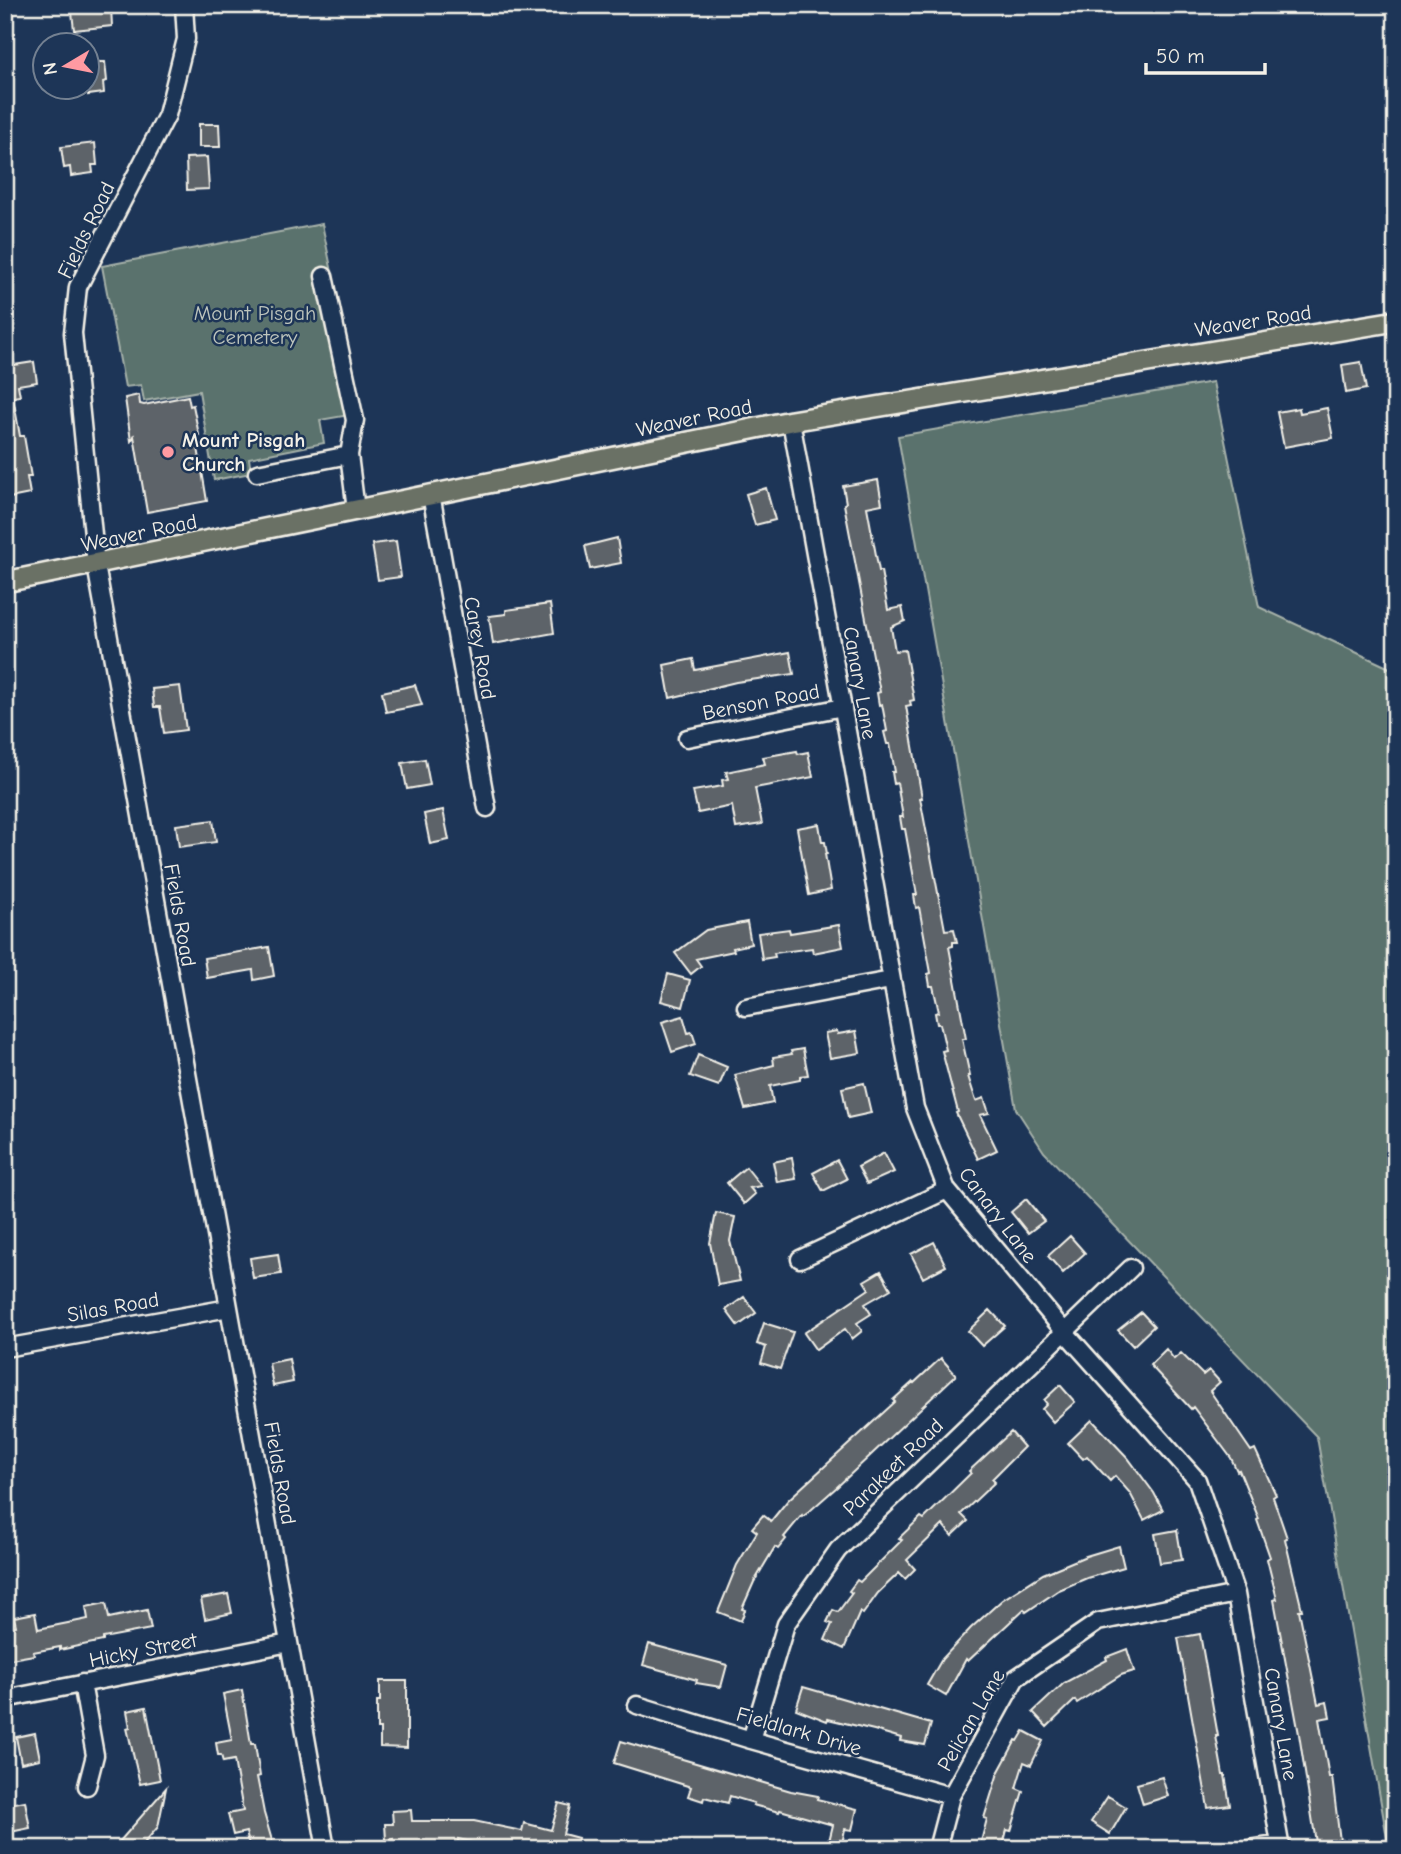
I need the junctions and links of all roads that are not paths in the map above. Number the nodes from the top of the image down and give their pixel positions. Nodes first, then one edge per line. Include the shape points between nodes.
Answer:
1 (184, 5) edge
2 (324, 276) dead end
3 (1396, 321) edge
4 (791, 421) junction
5 (349, 455) junction
6 (257, 473) dead end
7 (431, 494) junction
8 (356, 510) junction
9 (96, 565) junction
10 (5, 582) edge
11 (843, 707) junction
12 (687, 738) dead end
13 (487, 808) dead end
14 (891, 980) junction
15 (746, 1007) dead end
16 (947, 1189) junction
17 (800, 1259) dead end
18 (1130, 1268) dead end
19 (229, 1308) junction
20 (1064, 1331) junction
21 (5, 1348) edge
22 (1236, 1594) junction
23 (289, 1643) junction
24 (82, 1683) junction
25 (5, 1699) edge
26 (637, 1705) dead end
27 (751, 1740) junction
28 (87, 1786) dead end
29 (951, 1796) junction
30 (1281, 1846) edge
31 (326, 1849) edge
32 (937, 1849) edge
33 (1249, 1849) edge

1 - 9 street, Fields Road via 186,38 167,115 78,287 73,333
2 - 5 street via 355,420
3 - 4 main road, Weaver Road
4 - 7 main road, Weaver Road
4 - 11 street, Canary Lane
5 - 6 street
5 - 8 street
7 - 8 main road, Weaver Road
7 - 13 street, Carey Road
8 - 9 main road, Weaver Road
9 - 10 main road, Weaver Road
9 - 19 street, Fields Road
11 - 12 street, Benson Road
11 - 14 street, Canary Lane
14 - 15 street
14 - 16 street, Canary Lane via 915,1108
16 - 17 street
16 - 20 street, Canary Lane
18 - 20 street, Parakeet Road
19 - 21 street, Silas Road
19 - 23 street, Fields Road
20 - 22 street, Canary Lane via 1197,1480
20 - 27 street, Parakeet Road via 838,1550 786,1624
22 - 29 street, Pelican Lane via 1098,1622 1016,1678
22 - 30 street, Canary Lane
23 - 24 street, Hicky Street
23 - 31 street, Fields Road
24 - 25 street, Hicky Street
24 - 28 street via 95,1755
26 - 27 street, Fieldlark Drive
27 - 29 street, Fieldlark Drive
29 - 32 street, Pelican Lane
30 - 33 street

